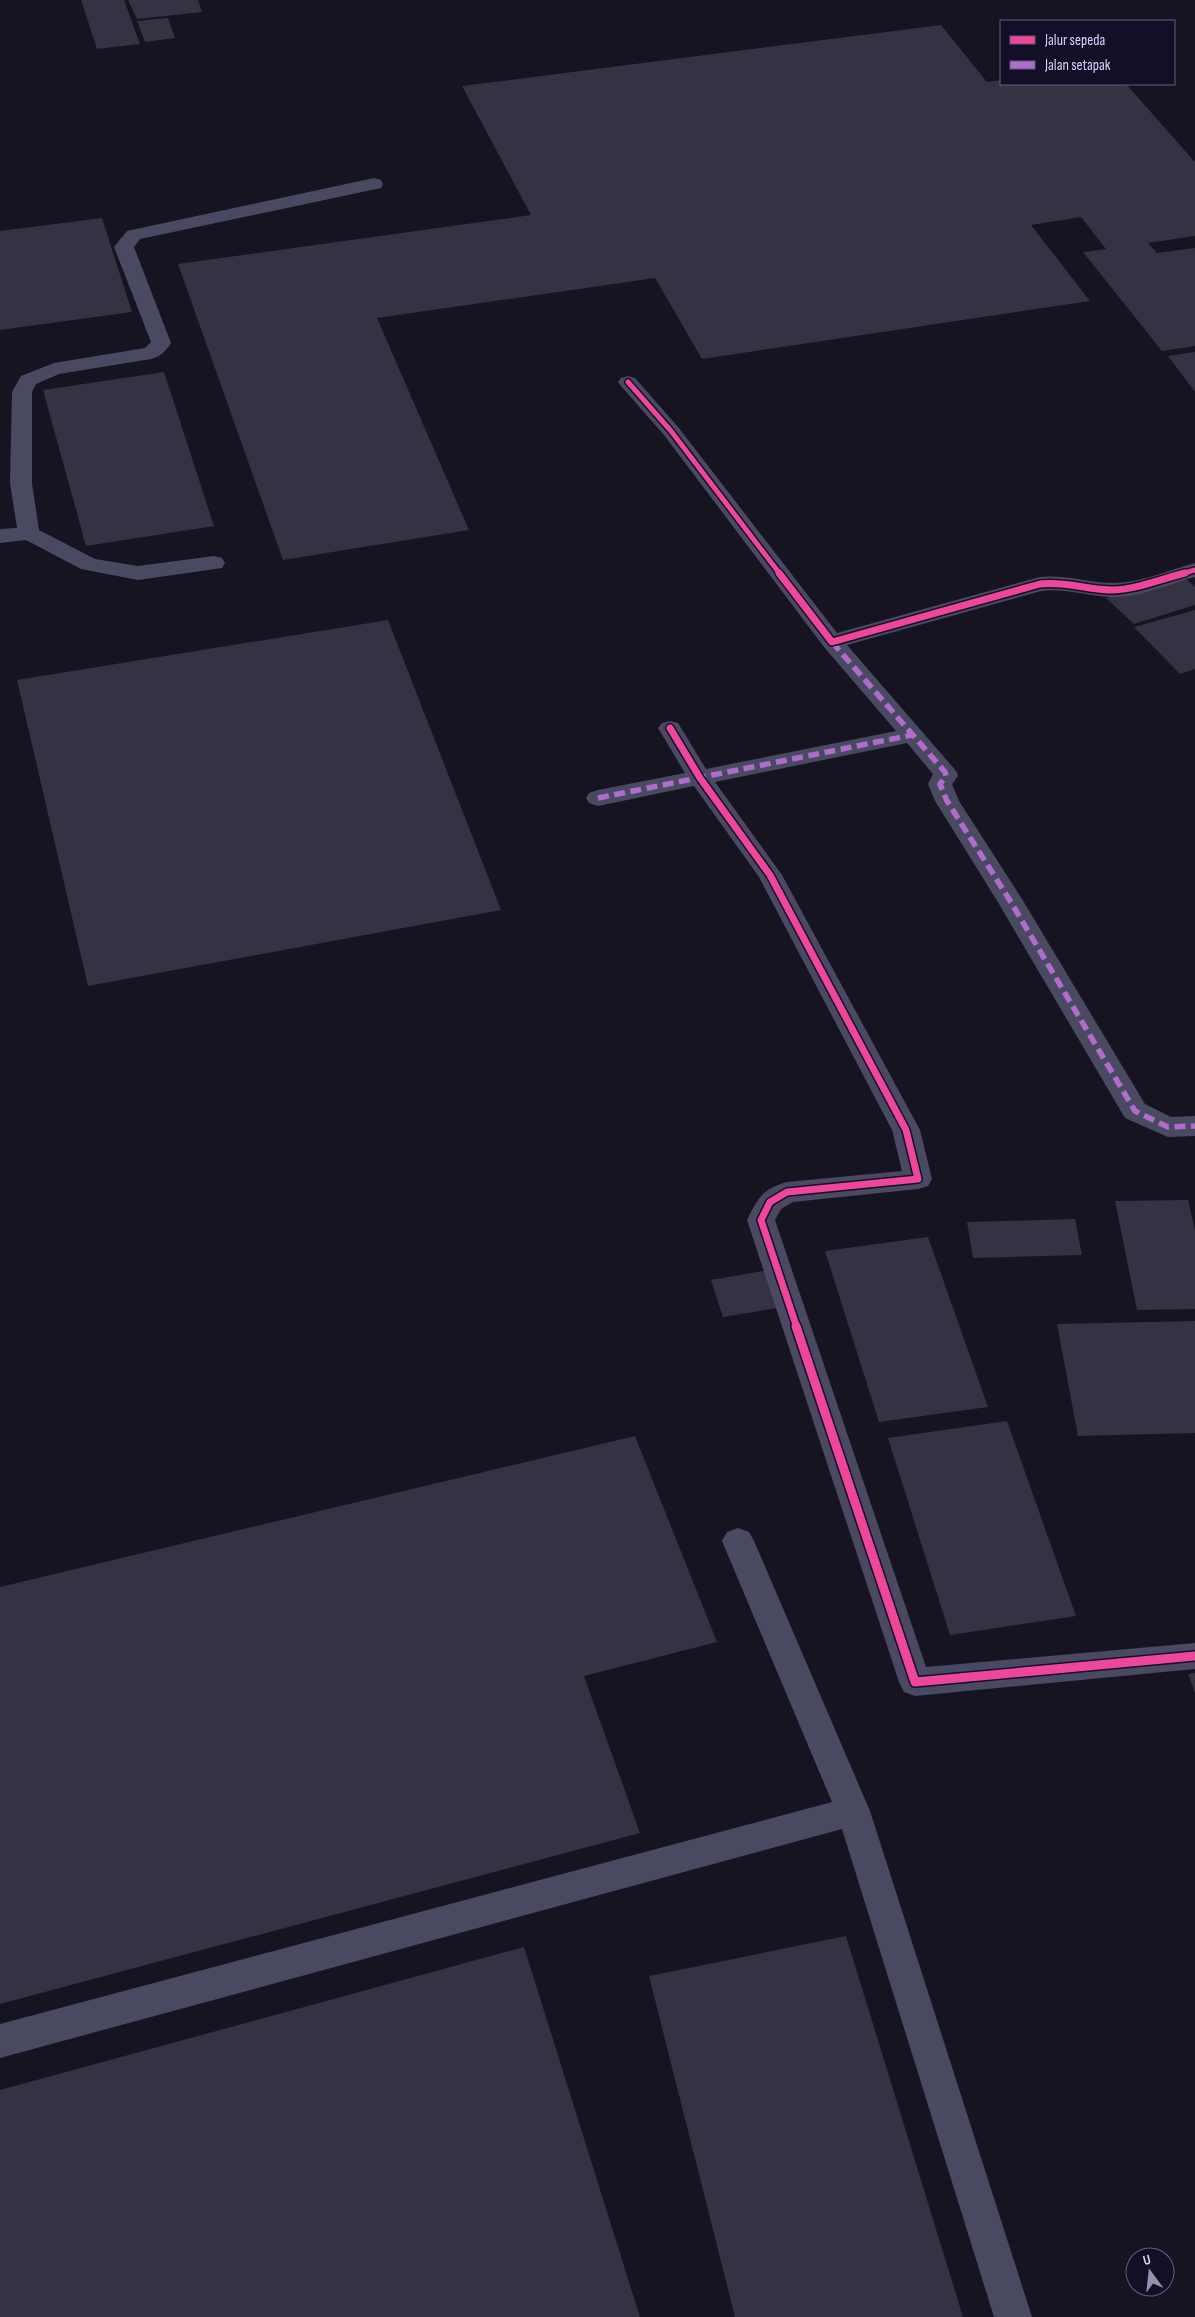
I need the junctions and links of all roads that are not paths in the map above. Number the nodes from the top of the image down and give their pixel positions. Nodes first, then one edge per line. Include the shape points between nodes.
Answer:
1 (374, 184) dead end
2 (628, 382) dead end
3 (29, 533) junction
4 (0, 536) edge
5 (214, 562) dead end
6 (1195, 570) edge
7 (832, 642) junction
8 (670, 728) dead end
9 (912, 735) junction
10 (700, 778) junction
11 (598, 798) dead end
12 (1195, 1126) edge
13 (738, 1541) dead end
14 (1195, 1656) edge
15 (853, 1811) junction
16 (0, 2041) edge
17 (1013, 2317) edge

1 - 3 street via 134,235 124,247 161,343 151,353 54,369 28,380 22,392 21,483
2 - 7 street via 677,438
3 - 4 street
3 - 5 street via 89,564 138,573
6 - 7 street via 1127,589 1111,590 1058,582 1040,584
7 - 9 street
8 - 10 street
9 - 10 street
9 - 12 street via 945,772 940,784 946,802 1009,899 1135,1111 1168,1127
10 - 11 street
10 - 14 street via 770,876 906,1130 918,1179 787,1192 770,1202 760,1220 915,1682
13 - 15 street
15 - 16 street
15 - 17 street

